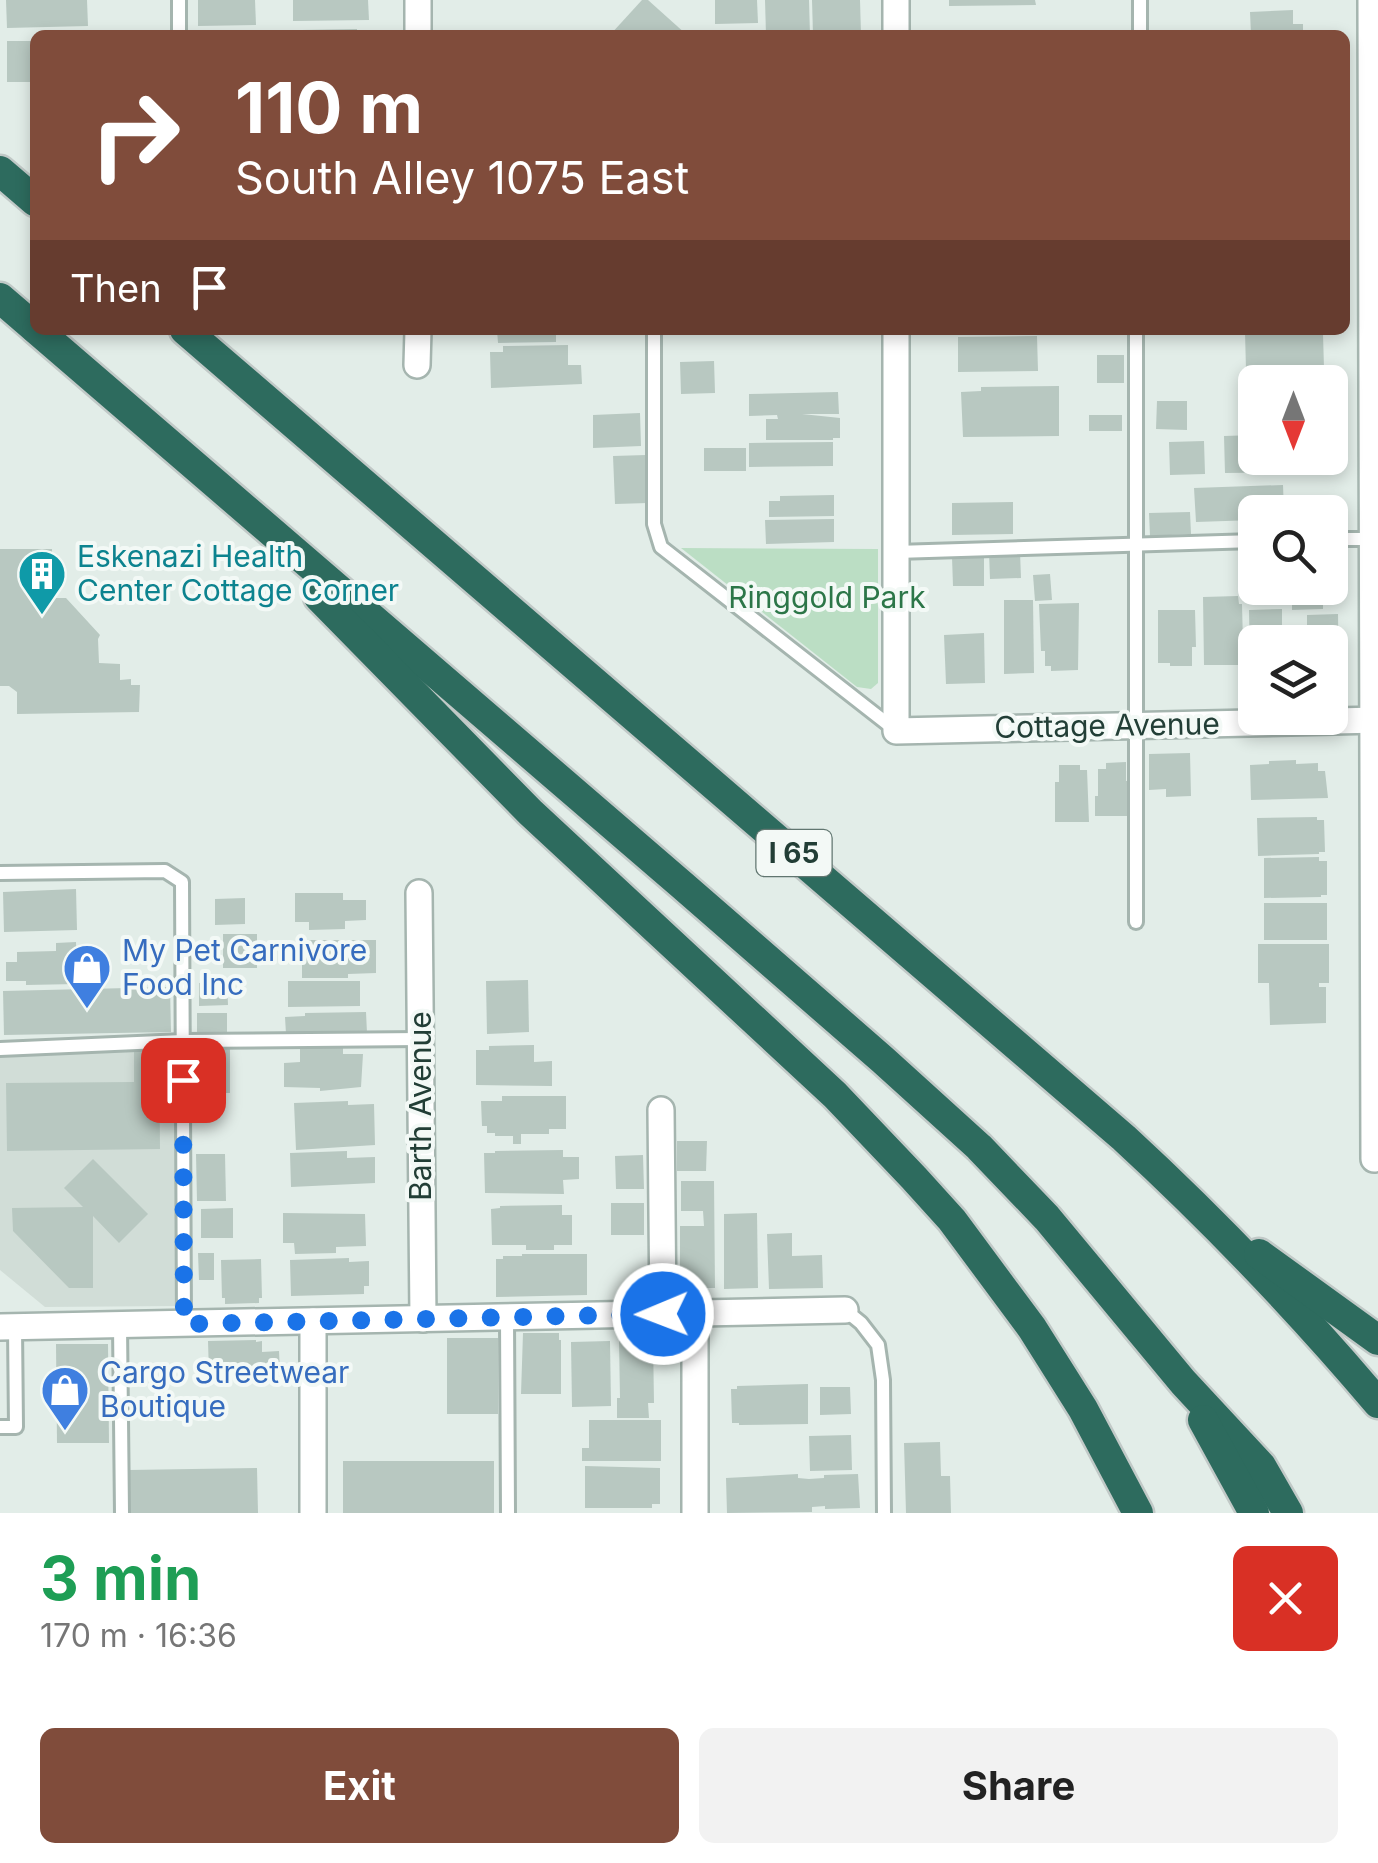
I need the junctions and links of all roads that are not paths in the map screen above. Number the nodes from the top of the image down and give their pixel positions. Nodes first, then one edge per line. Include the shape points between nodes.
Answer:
1 (179, 0) edge
2 (418, 0) edge
3 (896, 0) edge
4 (1140, 0) edge
5 (1371, 0) edge
6 (178, 30) edge
7 (418, 30) edge
8 (896, 30) edge
9 (1140, 30) edge
10 (0, 171) edge
11 (1374, 182) edge
12 (30, 198) edge
13 (0, 298) edge
14 (30, 324) edge
15 (43, 335) edge
16 (191, 335) edge
17 (418, 335) edge
18 (654, 335) edge
19 (896, 335) edge
20 (1136, 335) edge
21 (417, 365) dead end
22 (156, 431) junction
23 (1348, 539) edge
24 (1372, 539) junction
25 (1238, 541) edge
26 (1135, 543) junction
27 (896, 552) junction
28 (1376, 720) edge
29 (1138, 724) junction
30 (896, 730) junction
31 (0, 873) edge
32 (420, 894) dead end
33 (1136, 922) dead end
34 (421, 1038) junction
35 (183, 1041) junction
36 (0, 1049) edge
37 (1376, 1076) edge
38 (661, 1110) dead end
39 (1374, 1159) dead end
40 (1197, 1208) junction
41 (845, 1310) joint
42 (663, 1314) junction
43 (695, 1314) junction
44 (507, 1318) junction
45 (423, 1319) junction
46 (312, 1321) junction
47 (184, 1324) junction
48 (120, 1325) junction
49 (8, 1327) edge
50 (1378, 1340) edge
51 (1183, 1382) junction
52 (1378, 1403) edge
53 (0, 1426) edge
54 (122, 1513) edge
55 (312, 1513) edge
56 (508, 1513) edge
57 (695, 1513) edge
58 (884, 1513) edge
59 (1138, 1513) edge
60 (1254, 1513) edge
61 (1288, 1513) edge

1 - 6 lane
2 - 7 street
3 - 8 street
4 - 9 lane
5 - 11 street
10 - 12 highway
11 - 24 street
13 - 14 highway
15 - 22 highway
16 - 40 highway, I 65
17 - 21 street
18 - 30 lane via 654,524 661,547
19 - 27 street
20 - 26 lane
22 - 51 highway via 936,1106 1047,1218
22 - 59 highway via 530,812 835,1095 914,1178 1032,1328
23 - 24 lane
24 - 28 street
25 - 26 lane
26 - 27 lane
26 - 29 lane
27 - 30 street
28 - 29 street, Cottage Avenue
28 - 37 street
29 - 30 street, Cottage Avenue
29 - 33 lane
31 - 35 lane via 165,871 182,882
32 - 34 street, Barth Avenue
34 - 35 lane
34 - 45 street, Barth Avenue
35 - 36 lane
35 - 47 lane
37 - 39 street
38 - 42 street
40 - 50 highway
40 - 52 highway, I 65
41 - 43 street
41 - 58 lane via 878,1345
42 - 43 street
42 - 44 street
43 - 57 street
44 - 45 street
44 - 56 lane
45 - 46 street
46 - 47 street
46 - 55 street
47 - 48 street
48 - 49 street
48 - 54 lane
49 - 53 lane via 16,1426
51 - 60 highway
51 - 61 highway via 1260,1466

